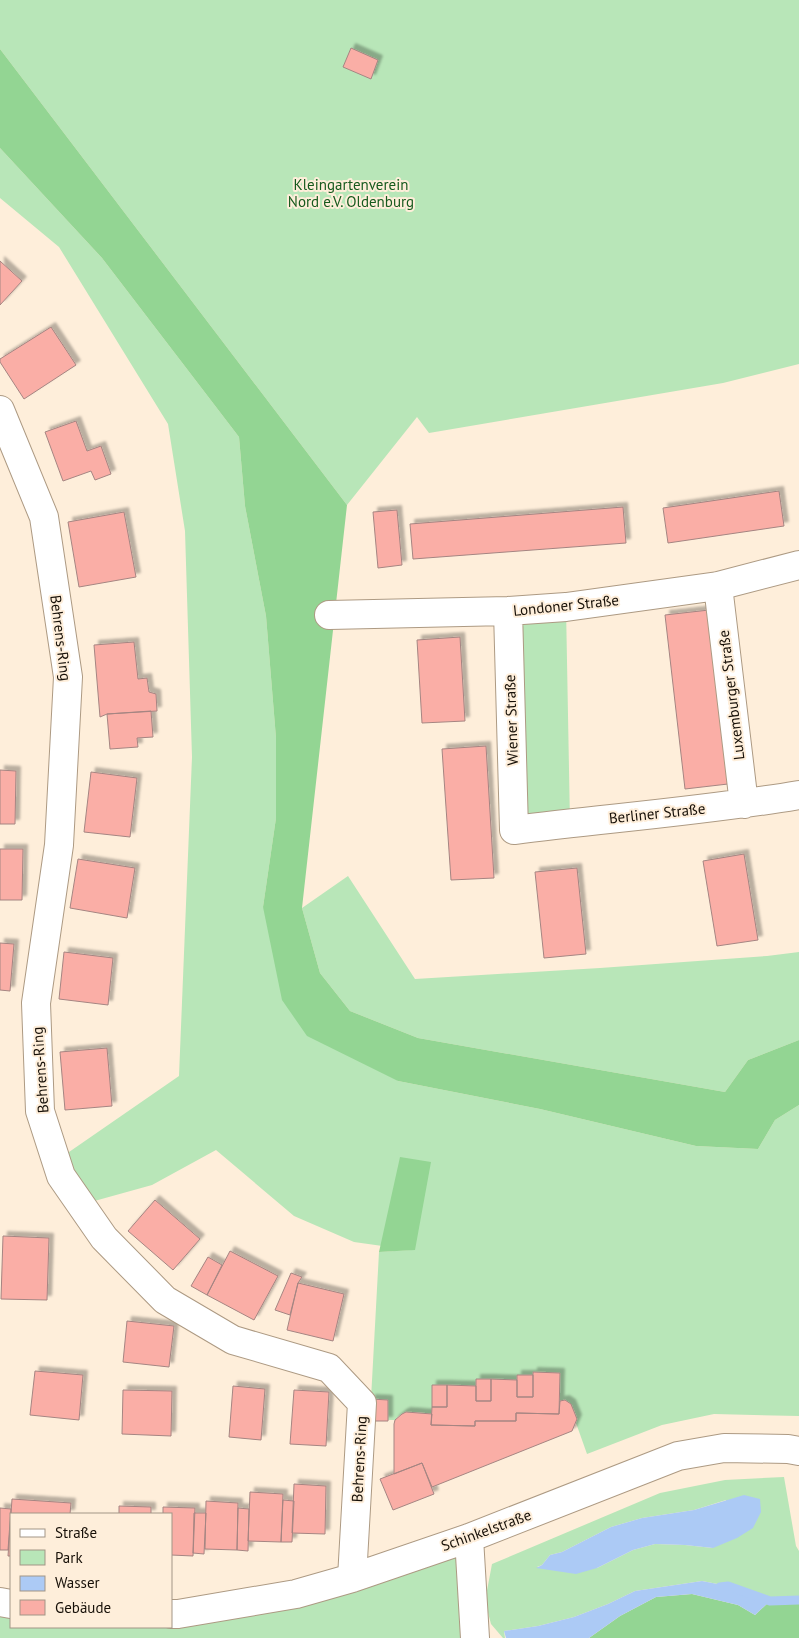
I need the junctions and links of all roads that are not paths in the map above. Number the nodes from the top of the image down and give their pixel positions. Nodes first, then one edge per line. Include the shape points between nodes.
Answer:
1 (0, 410) edge
2 (799, 565) edge
3 (718, 586) junction
4 (508, 611) junction
5 (329, 615) dead end
6 (799, 795) edge
7 (744, 804) junction
8 (514, 830) joint
9 (799, 1451) edge
10 (469, 1538) junction
11 (352, 1578) junction
12 (172, 1614) edge
13 (475, 1638) edge

1 - 11 street, Behrens-Ring via 44,516 68,677 59,844 36,1003 40,1111 61,1176 104,1238 165,1300 233,1340 329,1368 362,1403
2 - 3 street, Londoner Straße
3 - 4 street, Londoner Straße via 566,607
3 - 7 street, Luxemburger Straße
4 - 5 street, Londoner Straße
4 - 8 street, Wiener Straße
6 - 7 street, Berliner Straße
7 - 8 street, Berliner Straße
9 - 10 street, Schinkelstraße via 724,1448 678,1456
10 - 11 street, Schinkelstraße
10 - 13 street
11 - 12 street, Schinkelstraße via 296,1594

